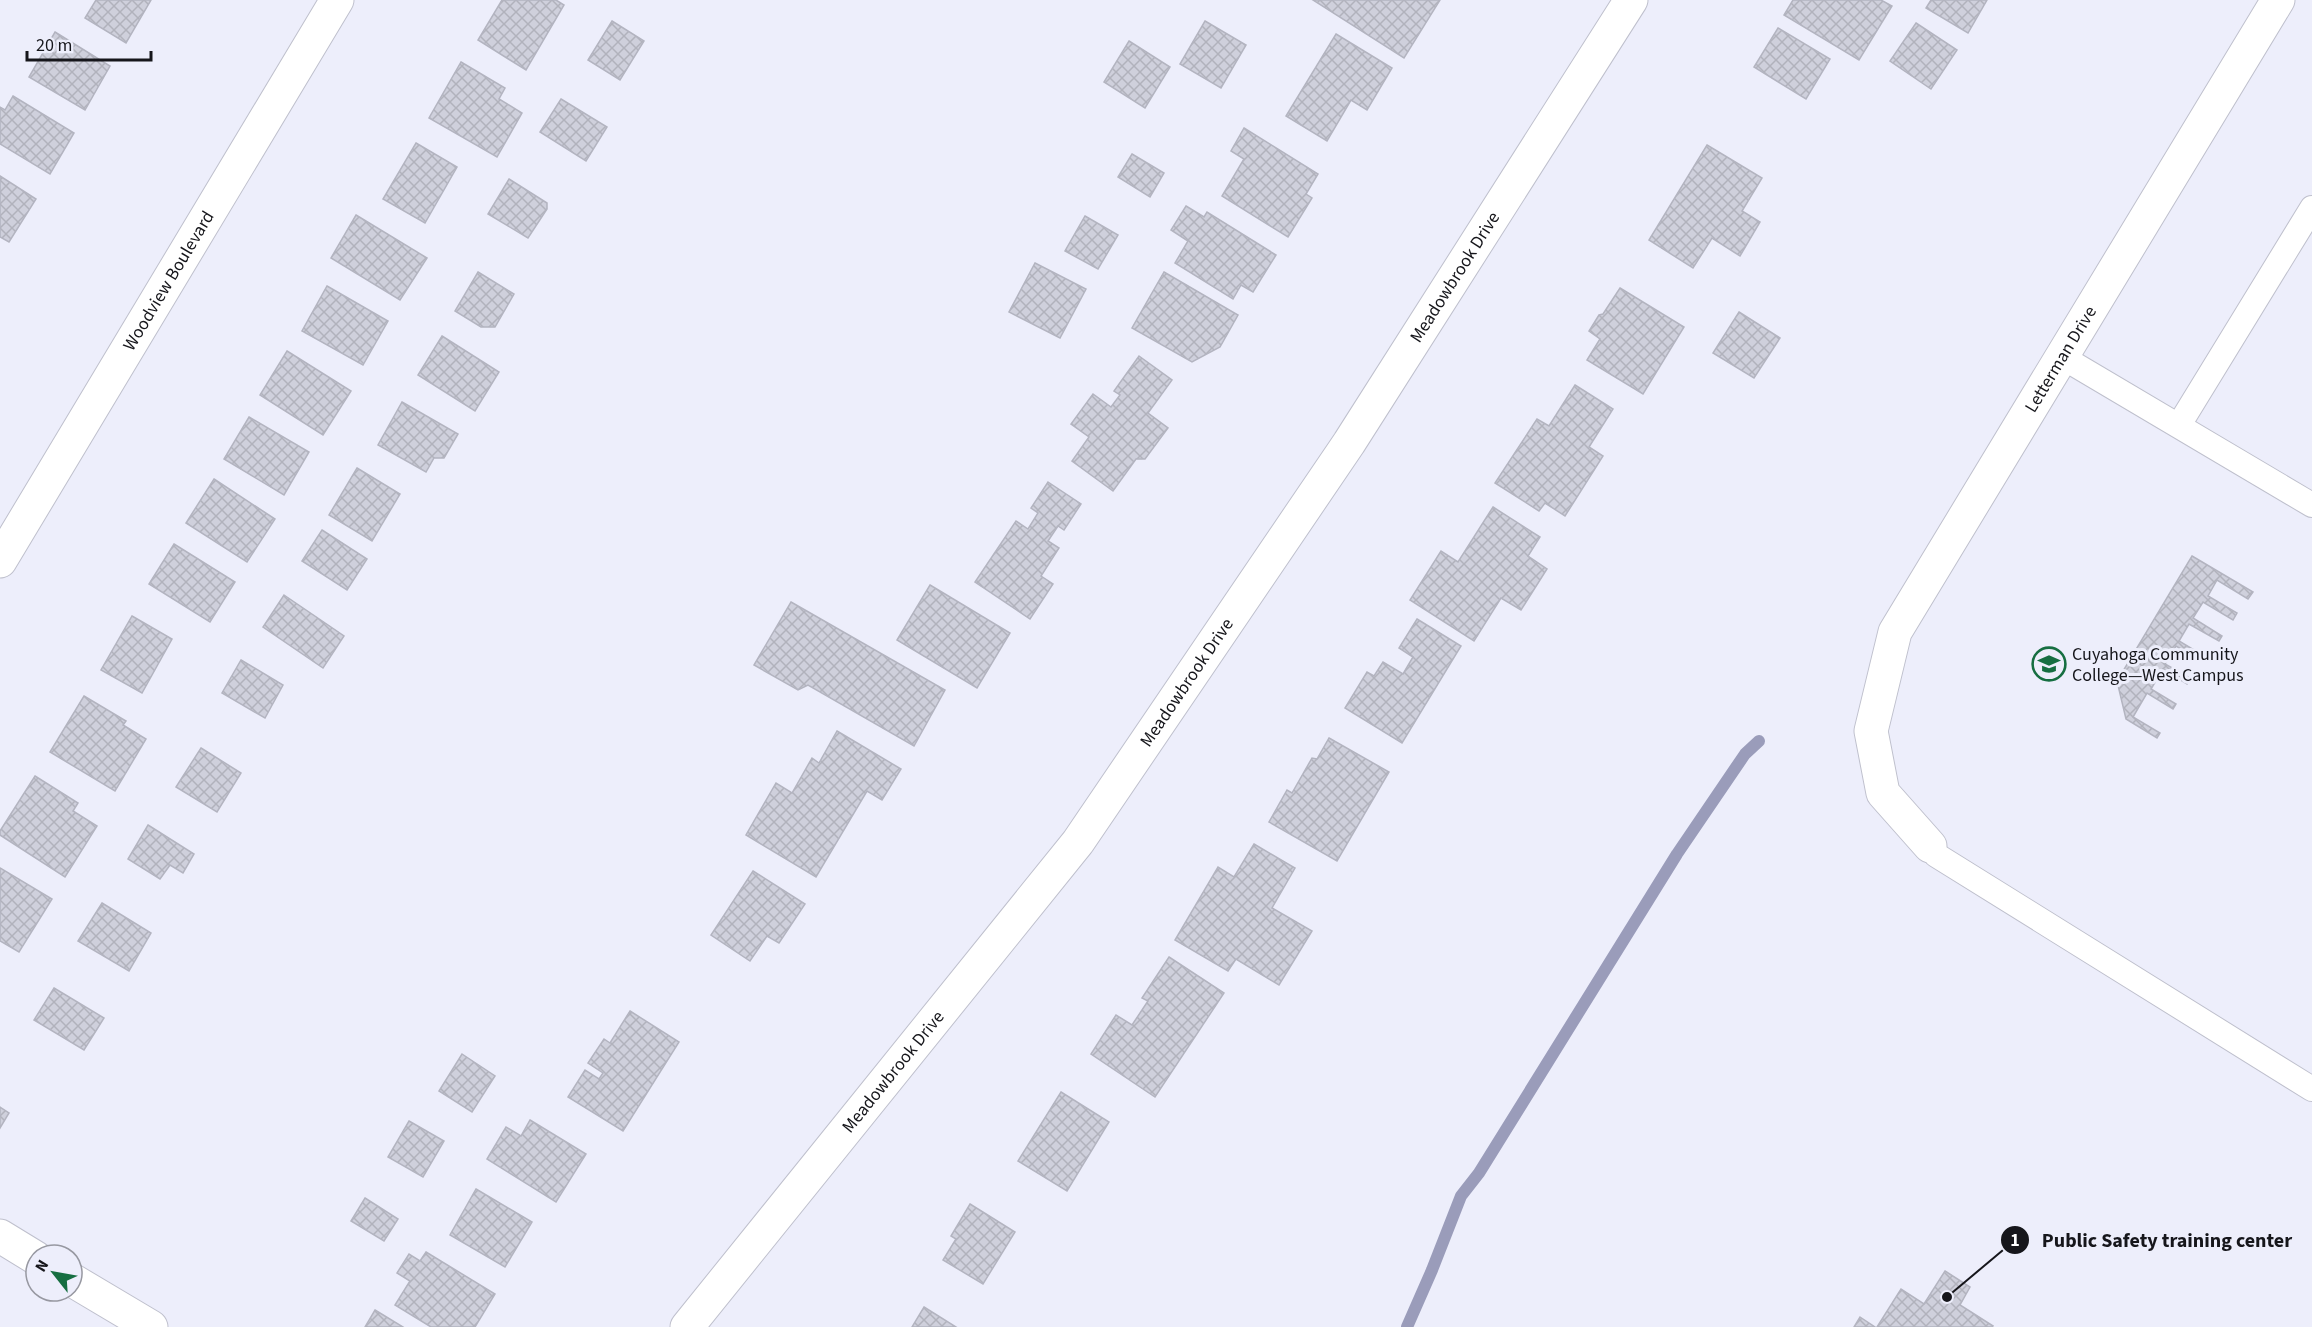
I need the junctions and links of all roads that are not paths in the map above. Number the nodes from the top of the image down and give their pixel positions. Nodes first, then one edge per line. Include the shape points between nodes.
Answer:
1 (337, 0) edge
2 (2278, 0) edge
3 (1629, 1) edge
4 (2312, 208) edge
5 (2062, 357) junction
6 (2179, 425) junction
7 (2312, 505) edge
8 (0, 561) edge
9 (1930, 846) joint
10 (2312, 1089) edge
11 (0, 1236) edge
12 (24, 1251) edge
13 (84, 1287) edge
14 (151, 1327) edge
15 (687, 1327) edge

1 - 8 street, Woodview Boulevard
2 - 5 street, Letterman Drive
3 - 15 street, Meadowbrook Drive via 1349,443 1078,842
4 - 6 lane
5 - 6 lane
5 - 9 street, Letterman Drive via 1896,632 1871,731 1883,793
6 - 7 lane
9 - 10 lane via 1936,855
11 - 12 street
13 - 14 street

